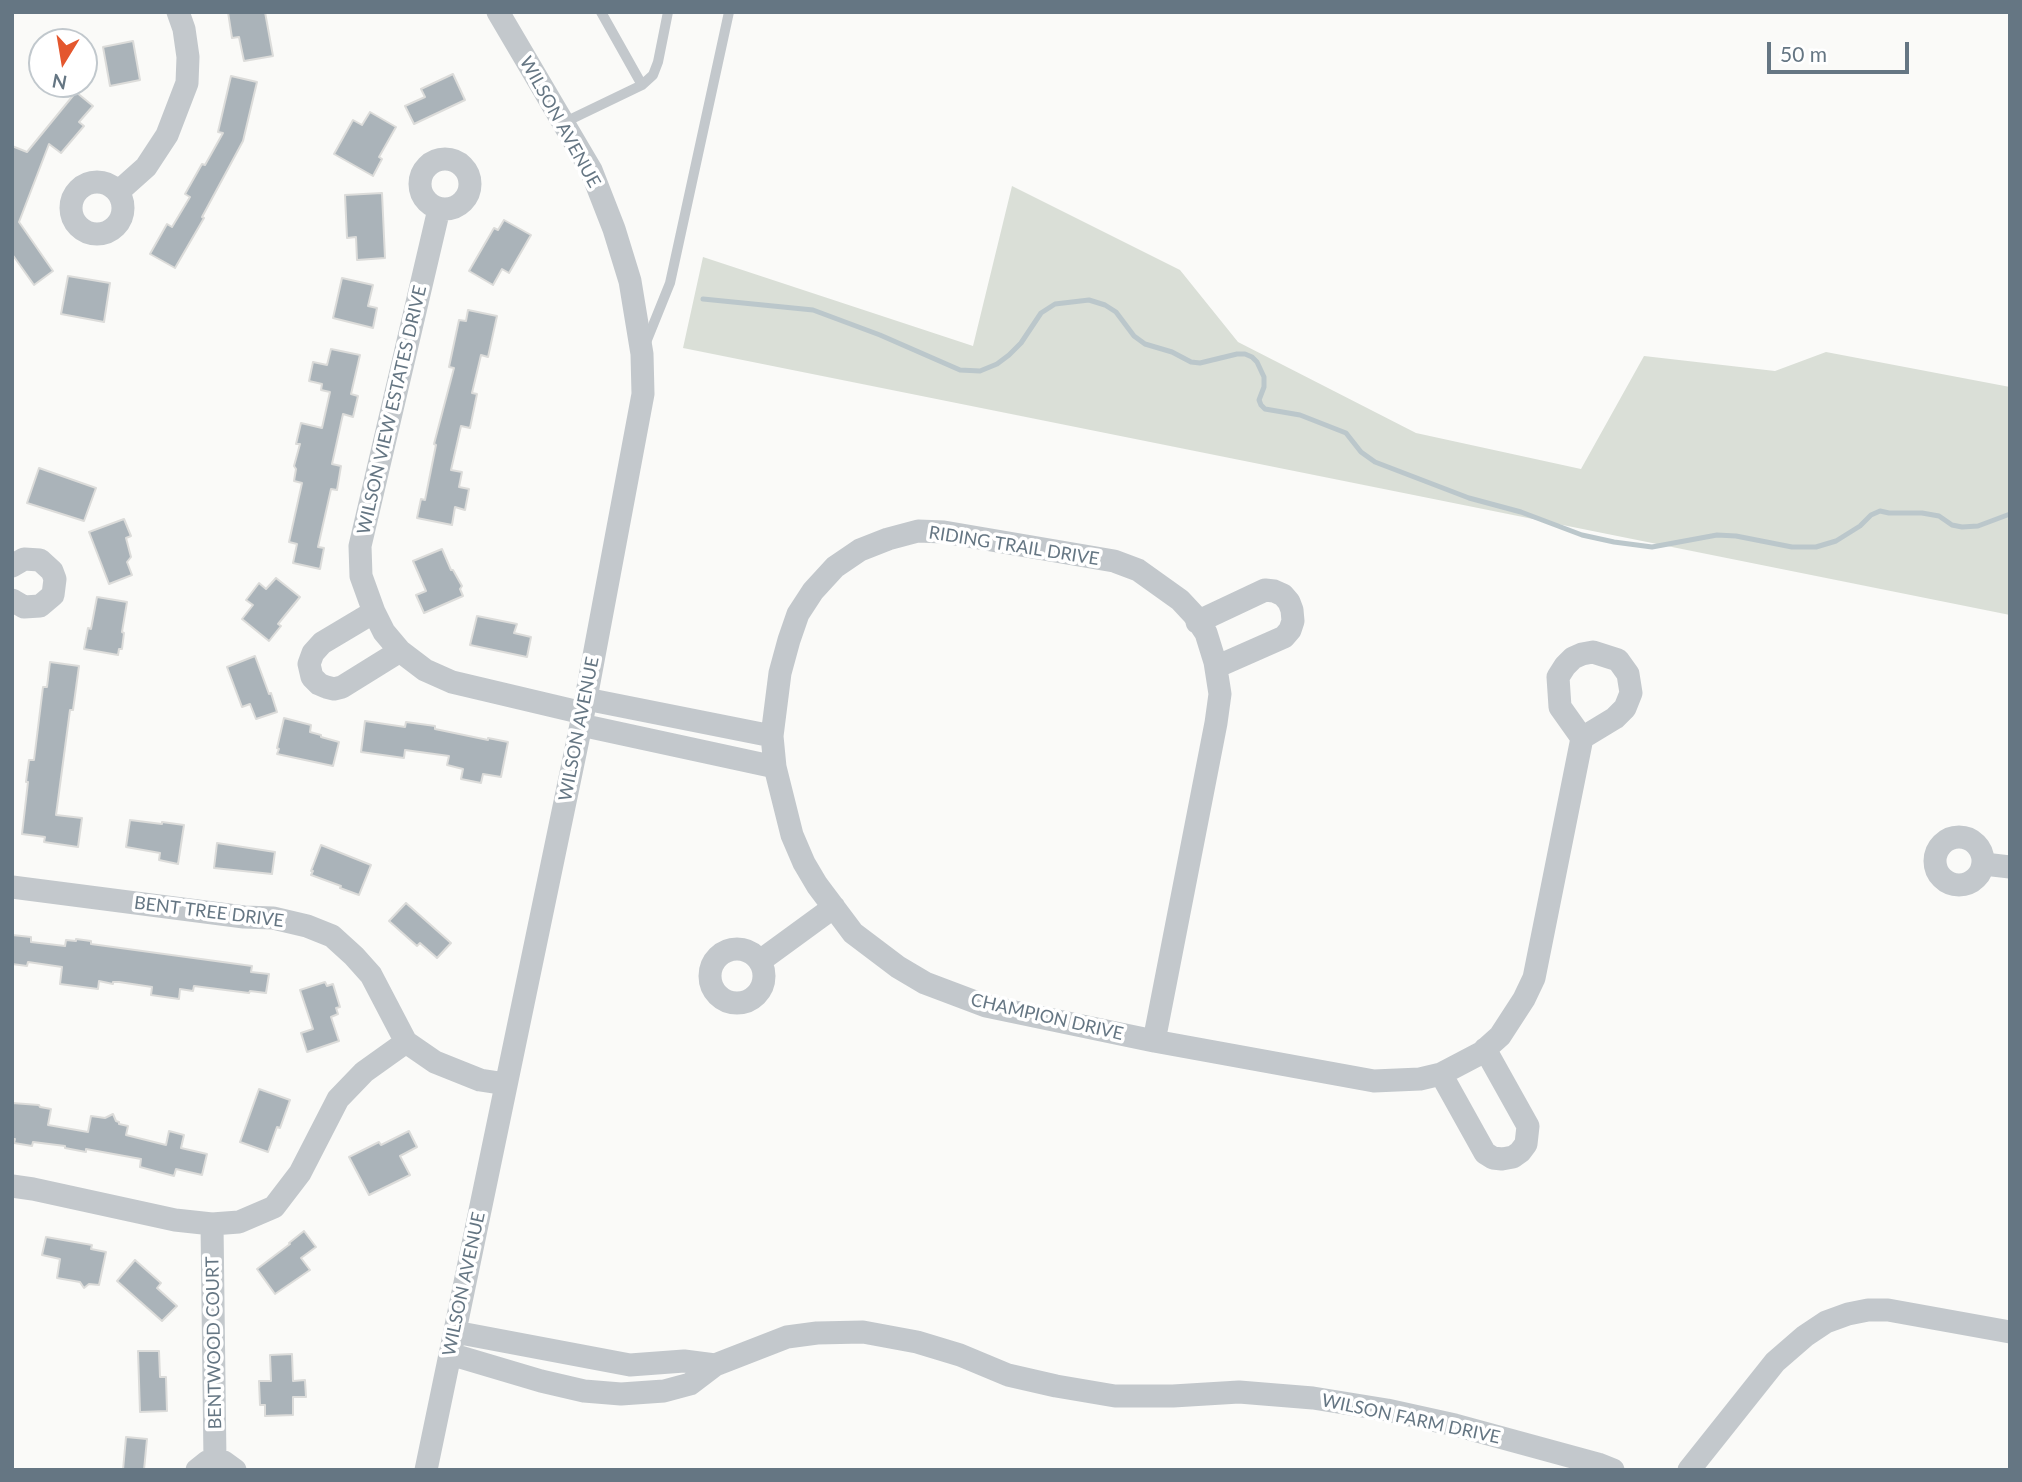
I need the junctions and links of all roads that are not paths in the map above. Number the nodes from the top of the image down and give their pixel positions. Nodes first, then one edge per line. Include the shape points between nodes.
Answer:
1 (178, 12) edge
2 (498, 12) edge
3 (601, 12) edge
4 (668, 12) edge
5 (729, 12) edge
6 (642, 85) junction
7 (563, 122) junction
8 (118, 192) dead end
9 (439, 208) dead end
10 (642, 354) junction
11 (12, 566) edge
12 (14, 604) edge
13 (374, 612) junction
14 (1197, 622) junction
15 (400, 651) junction
16 (1216, 667) junction
17 (583, 712) junction
18 (772, 736) junction
19 (1582, 738) dead end
20 (775, 767) junction
21 (1984, 864) dead end
22 (2010, 867) edge
23 (12, 887) edge
24 (834, 907) junction
25 (760, 961) dead end
26 (1154, 1041) junction
27 (406, 1042) junction
28 (1485, 1049) junction
29 (1441, 1074) junction
30 (506, 1084) junction
31 (12, 1186) edge
32 (212, 1224) junction
33 (2010, 1332) edge
34 (452, 1343) junction
35 (715, 1364) junction
36 (216, 1467) edge
37 (426, 1470) edge
38 (1613, 1470) edge
39 (1689, 1470) edge

1 - 8 street via 188,57 187,83 167,135 146,167
2 - 7 street, WILSON AVENUE
3 - 6 lane
4 - 6 lane via 658,62
5 - 10 lane via 670,283
6 - 7 lane
7 - 10 street, WILSON AVENUE via 591,170 614,229 630,281
9 - 13 street, WILSON VIEW ESTATES DRIVE via 360,546 361,576
10 - 17 street, WILSON AVENUE via 643,394
11 - 12 street via 24,559 40,560 55,579 52,595 40,606
13 - 15 street, WILSON VIEW ESTATES DRIVE
13 - 15 street via 322,643 309,664 313,677 326,687 342,687
14 - 16 street, RIDING TRAIL DRIVE via 1206,633
14 - 16 street via 1265,590 1283,595 1289,602 1293,621 1284,637
14 - 18 street, RIDING TRAIL DRIVE via 1161,585 1114,561 944,532 918,531 888,539 835,567 798,614 780,673
15 - 17 street, WILSON VIEW ESTATES DRIVE via 425,670 452,682
16 - 26 street, RIDING TRAIL DRIVE via 1220,694 1216,723
17 - 18 street
17 - 20 street
17 - 30 street, WILSON AVENUE
18 - 20 street, CHAMPION DRIVE
19 - 28 street, CHAMPION DRIVE via 1534,978 1500,1036
20 - 24 street, CHAMPION DRIVE via 804,863
21 - 22 street
23 - 27 street, BENT TREE DRIVE via 307,926 332,936 363,965
24 - 25 street
24 - 26 street, CHAMPION DRIVE via 873,950 953,995
26 - 29 street, CHAMPION DRIVE via 1374,1082
27 - 30 street, BENT TREE DRIVE via 435,1062 480,1080
27 - 32 street via 363,1072 338,1099 300,1173 274,1207 239,1222
28 - 29 street, CHAMPION DRIVE
28 - 29 street via 1528,1126 1526,1144 1513,1157 1502,1159 1485,1153
30 - 34 street, WILSON AVENUE
31 - 32 street
32 - 36 street, BENTWOOD COURT
33 - 39 street via 1888,1310 1868,1310 1826,1322 1775,1362
34 - 35 street, WILSON FARM DRIVE via 630,1365
34 - 35 street, WILSON FARM DRIVE via 541,1381 621,1394 690,1384
34 - 37 street, WILSON AVENUE
35 - 38 street, WILSON FARM DRIVE via 787,1338 863,1332 917,1342 1008,1375 1056,1386 1115,1396 1239,1392 1313,1398 1455,1425

